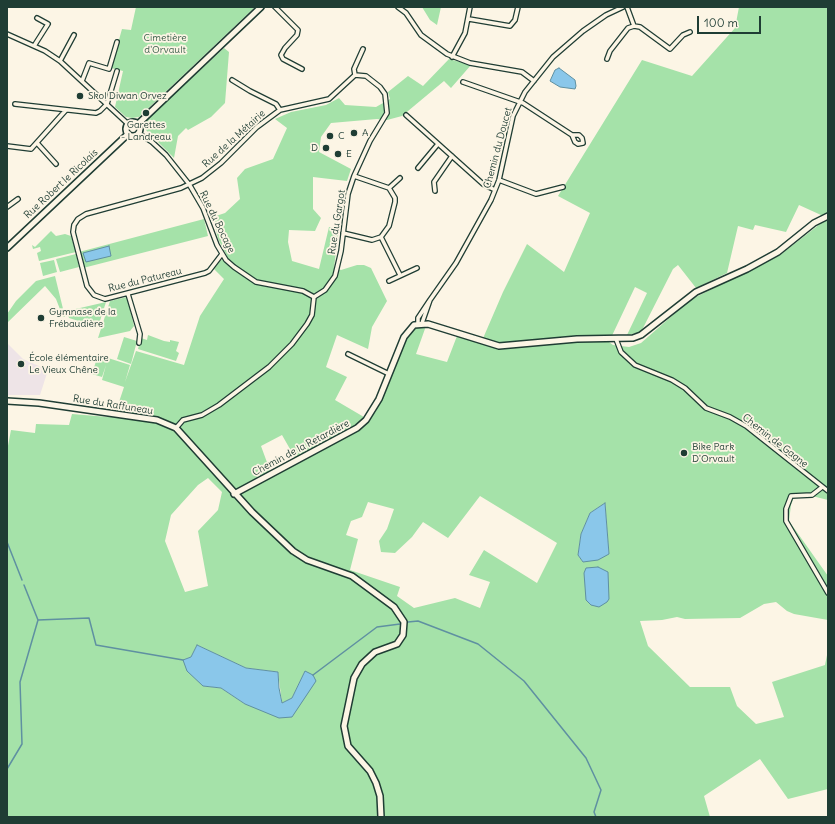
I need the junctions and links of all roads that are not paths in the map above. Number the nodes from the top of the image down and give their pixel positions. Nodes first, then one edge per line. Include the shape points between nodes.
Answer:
1 (261, 7) edge
2 (275, 7) edge
3 (398, 7) edge
4 (470, 7) edge
5 (518, 7) edge
6 (623, 7) edge
7 (627, 7) edge
8 (37, 18) dead end
9 (469, 19) junction
10 (634, 26) junction
11 (690, 32) dead end
12 (7, 34) edge
13 (74, 35) dead end
14 (117, 42) dead end
15 (34, 46) junction
16 (364, 49) dead end
17 (452, 57) junction
18 (607, 59) dead end
19 (60, 61) junction
20 (302, 70) dead end
21 (117, 71) dead end
22 (355, 75) junction
23 (232, 80) dead end
24 (82, 81) junction
25 (534, 81) junction
26 (463, 82) dead end
27 (519, 102) junction
28 (15, 104) dead end
29 (107, 104) junction
30 (66, 110) junction
31 (280, 110) junction
32 (406, 115) dead end
33 (128, 124) junction
34 (138, 124) junction
35 (138, 133) junction
36 (128, 134) junction
37 (572, 135) dead end
38 (37, 143) junction
39 (438, 144) junction
40 (7, 146) edge
41 (452, 156) junction
42 (56, 164) dead end
43 (418, 168) dead end
44 (354, 176) junction
45 (400, 178) dead end
46 (499, 180) junction
47 (189, 184) junction
48 (563, 187) dead end
49 (390, 188) junction
50 (495, 190) junction
51 (436, 191) dead end
52 (18, 199) dead end
53 (7, 207) edge
54 (828, 216) edge
55 (343, 234) junction
56 (381, 237) junction
57 (8, 246) edge
58 (222, 254) junction
59 (417, 268) dead end
60 (400, 275) junction
61 (389, 281) dead end
62 (128, 294) junction
63 (314, 297) junction
64 (420, 324) junction
65 (616, 339) junction
66 (138, 343) dead end
67 (348, 354) dead end
68 (389, 374) junction
69 (7, 401) edge
70 (176, 428) junction
71 (821, 488) junction
72 (828, 492) edge
73 (234, 494) junction
74 (828, 593) edge
75 (381, 817) edge

1 - 34 street
2 - 20 street via 298,30 281,56
3 - 17 street via 406,13 421,35
4 - 9 street
5 - 9 street via 515,20 510,26
6 - 25 street, Chemin du Doucet via 583,31 553,57
7 - 10 street
8 - 15 street via 48,24
9 - 17 street via 465,33
10 - 11 street via 640,26 670,49 683,35
10 - 18 street via 628,28 610,51
12 - 15 street
13 - 19 street
14 - 24 street via 109,69 89,63
15 - 19 street
16 - 22 street via 354,69
17 - 25 street via 470,63 522,72
19 - 24 street
21 - 29 street
22 - 31 street, Rue de la Métairie via 328,99
22 - 44 street, Rue du Gargot via 366,76 380,87 385,94 387,113 370,141
23 - 31 street via 276,104
24 - 29 street
25 - 27 street, Chemin du Doucet
26 - 27 street
27 - 37 street
27 - 46 street, Chemin du Doucet via 510,127
28 - 30 street
29 - 30 street via 96,113
29 - 33 street
30 - 38 street
31 - 47 street, Rue de la Métairie via 257,127 212,171
32 - 39 street
33 - 34 street
33 - 36 street
34 - 35 street
35 - 36 street via 133,136
35 - 47 street, Rue du Bocage via 166,155
36 - 57 street, Rue Robert le Ricolais
38 - 40 street via 32,149
38 - 42 street
39 - 41 street
39 - 43 street
41 - 50 street via 483,184
41 - 51 street via 434,182
44 - 49 street
44 - 55 street, Rue du Gargot via 347,200
45 - 49 street
46 - 48 street via 536,194
46 - 50 street, Chemin du Doucet
47 - 58 street, Rue du Bocage via 203,208
47 - 62 street, Rue du Patureau via 86,214 74,225 73,232 90,292 105,299
49 - 56 street via 395,202 389,226
50 - 64 street, Chemin du Doucet via 456,263 430,300
52 - 53 street
54 - 65 street via 814,223 778,252 748,269 696,292 641,335
55 - 56 street via 372,240
55 - 63 street, Rue du Gargot via 335,276 325,290
56 - 60 street
58 - 62 street, Rue du Patureau via 205,273
58 - 63 street, Rue du Bocage via 237,270 256,282 303,291
59 - 60 street
60 - 61 street
62 - 66 street via 140,334
63 - 70 street via 308,324 269,367 219,405 202,415 182,420
64 - 65 street via 500,346 577,339
64 - 68 street, Chemin de la Retardière via 410,328 404,337
65 - 71 street, Chemin de Gagne via 621,352 635,365 672,380 685,388 706,408 746,426
67 - 68 street
68 - 73 street, Chemin de la Retardière via 374,410 357,428
69 - 70 street, Rue du Raffuneau via 25,401 126,415 157,420
70 - 73 street, Rue du Raffuneau
71 - 72 street, Chemin de Gagne
71 - 74 street via 812,495 791,496 786,509 786,521
73 - 75 street, Rue du Raffuneau via 293,551 308,560 352,576 401,615 404,629 401,640 393,646 375,652 358,670 344,726 348,746 370,771 376,783 380,796

